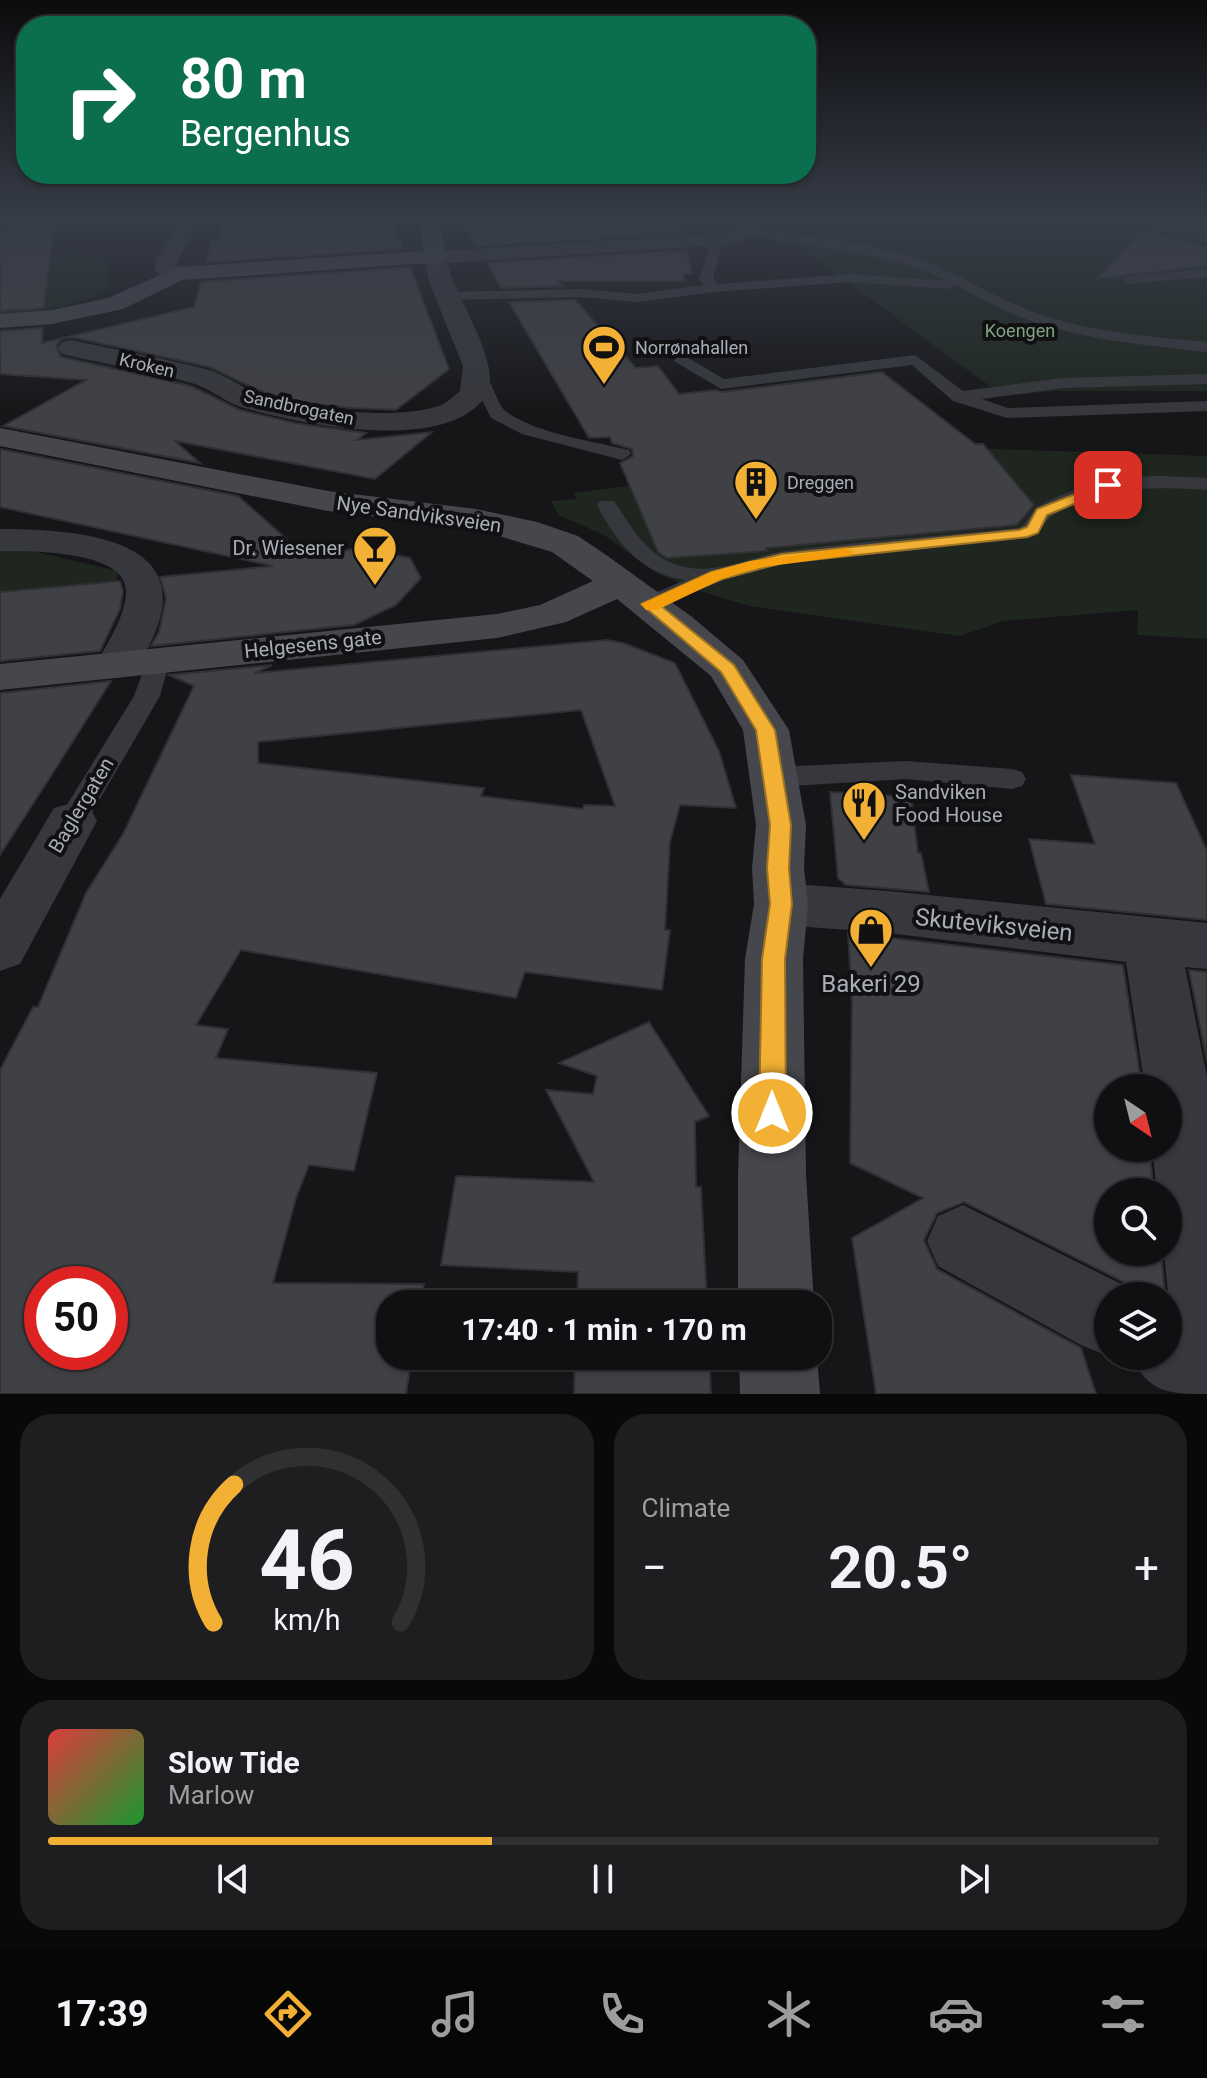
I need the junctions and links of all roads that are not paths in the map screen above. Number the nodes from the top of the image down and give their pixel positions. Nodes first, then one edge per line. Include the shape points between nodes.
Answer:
1 (157, 284) edge
2 (443, 284) edge
3 (710, 284) edge
4 (774, 284) edge
5 (924, 284) edge
6 (964, 284) edge
7 (714, 288) junction
8 (973, 289) junction
9 (446, 296) junction
10 (8, 322) edge
11 (1207, 347) edge
12 (71, 348) dead end
13 (682, 361) dead end
14 (479, 378) junction
15 (1207, 379) edge
16 (222, 384) joint
17 (959, 397) junction
18 (1207, 406) edge
19 (0, 437) edge
20 (622, 454) dead end
21 (1207, 484) edge
22 (607, 505) dead end
23 (0, 540) edge
24 (716, 575) junction
25 (634, 594) junction
26 (158, 660) junction
27 (117, 665) junction
28 (0, 677) edge
29 (775, 777) junction
30 (1012, 779) dead end
31 (72, 821) joint
32 (781, 904) junction
33 (1179, 945) edge
34 (0, 948) edge
35 (963, 1241) dead end
36 (776, 1290) edge
37 (1207, 1304) edge
38 (1094, 1311) edge
39 (1182, 1358) edge
40 (779, 1370) edge
41 (1207, 1371) edge
42 (780, 1394) edge

1 - 10 street via 115,304
2 - 9 street
3 - 7 lane
4 - 7 lane
5 - 8 lane
6 - 8 lane
7 - 9 lane via 637,298 582,293
8 - 11 lane via 1044,321
9 - 14 street
12 - 16 street, Kroken
13 - 17 lane via 721,384 915,360
14 - 16 street, Sandbrogaten via 477,391 462,408 418,419 369,421 254,401
14 - 20 lane via 497,414 507,420
15 - 17 lane via 1063,383
17 - 18 lane via 1007,413
19 - 25 street, Nye Sandviksveien via 328,501 524,530 565,544
21 - 24 lane via 1127,481 1042,512 1032,530 1022,534 782,558
22 - 24 lane via 622,535 649,557 673,571
23 - 27 street via 70,545 119,556 136,566 145,591
24 - 25 lane
25 - 26 street, Helgesens gate via 497,626
25 - 29 street, Nye Sandviksveien via 728,669 766,730
26 - 27 street, Helgesens gate
26 - 31 lane, Baglergaten via 147,696
27 - 28 street, Helgesens gate
29 - 30 lane via 906,770
29 - 32 street, Nye Sandviksveien
31 - 34 street, Baglergaten
32 - 33 street, Skuteviksveien via 979,920
32 - 36 street, Nye Sandviksveien via 774,959
33 - 37 street via 1179,1099
35 - 38 street
39 - 41 street
40 - 42 street

